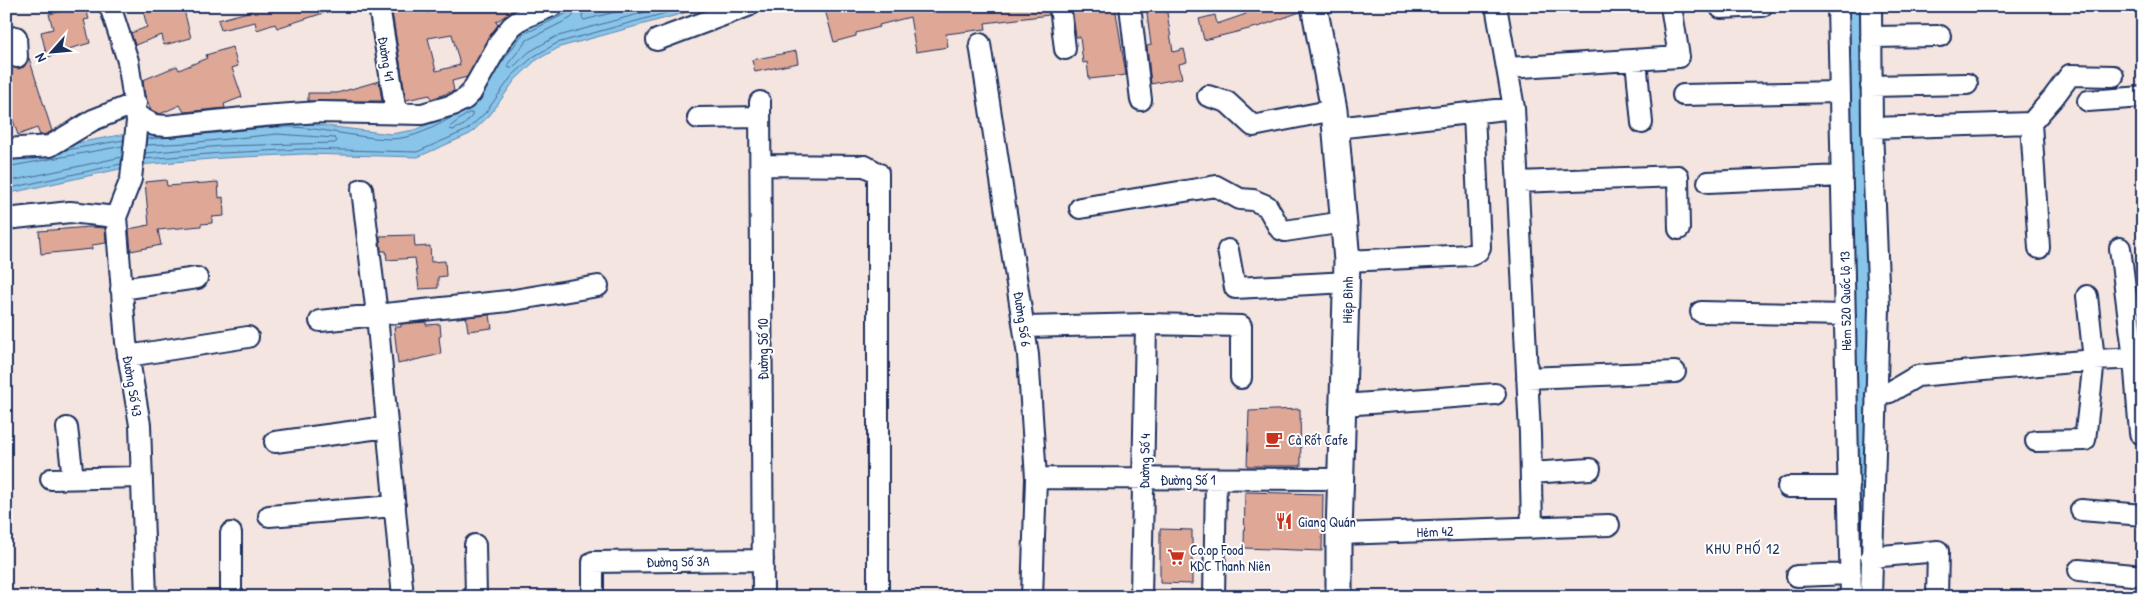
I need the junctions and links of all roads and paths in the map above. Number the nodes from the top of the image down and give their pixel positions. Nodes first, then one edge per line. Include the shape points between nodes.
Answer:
1 (110, 6) edge
2 (379, 6) edge
3 (552, 6) edge
4 (748, 6) edge
5 (1060, 6) edge
6 (1130, 6) edge
7 (1314, 6) edge
8 (1496, 6) edge
9 (1671, 6) edge
10 (1762, 6) edge
11 (1838, 6) edge
12 (1871, 6) edge
13 (1721, 8) dead end
14 (1940, 36) dead end
15 (1871, 37) junction
16 (6, 39) edge
17 (657, 40) dead end
18 (980, 44) dead end
19 (1065, 49) dead end
20 (17, 57) dead end
21 (1636, 60) junction
22 (1507, 68) junction
23 (2113, 76) dead end
24 (1966, 84) dead end
25 (1871, 86) junction
26 (1840, 92) junction
27 (1683, 94) dead end
28 (1208, 96) dead end
29 (2143, 97) edge
30 (1141, 100) dead end
31 (2088, 101) dead end
32 (1514, 108) junction
33 (396, 112) junction
34 (137, 113) junction
35 (1474, 113) junction
36 (698, 118) dead end
37 (1335, 119) junction
38 (2031, 123) junction
39 (1642, 124) dead end
40 (1872, 128) junction
41 (6, 150) edge
42 (761, 165) junction
43 (1842, 176) junction
44 (1518, 182) junction
45 (1708, 182) dead end
46 (362, 190) dead end
47 (1080, 208) dead end
48 (116, 217) junction
49 (6, 219) edge
50 (1344, 222) junction
51 (1679, 229) dead end
52 (2039, 248) dead end
53 (2120, 248) dead end
54 (1228, 250) dead end
55 (1348, 272) junction
56 (197, 278) dead end
57 (598, 286) dead end
58 (121, 289) junction
59 (2087, 296) dead end
60 (1701, 312) dead end
61 (377, 315) junction
62 (1845, 315) junction
63 (320, 321) dead end
64 (1146, 324) junction
65 (1024, 326) junction
66 (248, 337) dead end
67 (128, 356) junction
68 (2138, 359) edge
69 (2094, 360) junction
70 (1676, 372) dead end
71 (1241, 378) dead end
72 (1527, 378) junction
73 (1495, 394) dead end
74 (1876, 395) junction
75 (1343, 405) junction
76 (388, 427) junction
77 (67, 428) dead end
78 (2140, 433) dead end
79 (2036, 441) dead end
80 (275, 442) dead end
81 (1590, 469) dead end
82 (1530, 472) junction
83 (141, 477) junction
84 (51, 478) dead end
85 (73, 478) junction
86 (1036, 478) junction
87 (1144, 478) junction
88 (1216, 479) junction
89 (1341, 480) junction
90 (1849, 486) junction
91 (1788, 487) dead end
92 (395, 506) junction
93 (2081, 510) dead end
94 (2143, 515) edge
95 (269, 516) dead end
96 (1609, 525) dead end
97 (1532, 528) junction
98 (231, 533) dead end
99 (1339, 534) junction
100 (475, 545) dead end
101 (1871, 557) junction
102 (762, 560) junction
103 (2079, 570) dead end
104 (1851, 574) junction
105 (1797, 576) dead end
106 (2143, 576) edge
107 (146, 597) edge
108 (231, 597) edge
109 (402, 597) edge
110 (476, 597) edge
111 (593, 597) edge
112 (763, 597) edge
113 (878, 597) edge
114 (1032, 597) edge
115 (1142, 597) edge
116 (1214, 597) edge
117 (1339, 597) edge
118 (1852, 597) edge
119 (1871, 597) edge
120 (1937, 597) edge

1 - 34 street via 128,61
2 - 33 street, Đường 41
3 - 33 street via 512,26 465,99 422,114
4 - 17 street
5 - 19 street
6 - 30 street
7 - 37 main road, Hiệp Bình
8 - 22 street
9 - 21 street via 1678,57
10 - 13 street
11 - 26 street, Hẻm 520 Quốc lộ 13
12 - 15 street
14 - 15 street
15 - 25 street
16 - 20 street via 16,37
18 - 65 street, Đường Số 6
21 - 22 street
21 - 39 street
22 - 32 street
23 - 38 street via 2070,75
24 - 25 street
25 - 40 street
26 - 27 street
26 - 43 street, Hẻm 520 Quốc lộ 13
28 - 37 street via 1227,102 1253,126
29 - 31 street
32 - 35 street
32 - 44 street
33 - 34 street via 319,112 167,126 154,125
34 - 41 street via 93,120 50,146
34 - 48 street, Đường Số 43 via 130,179
35 - 37 street
35 - 55 street via 1478,251 1471,255
36 - 42 street, Đường Số 10 via 760,110
37 - 50 main road, Hiệp Bình
38 - 40 street
38 - 52 street
40 - 74 street via 1879,308
42 - 102 street, Đường Số 10
42 - 113 street via 865,166 878,173
43 - 45 street
43 - 62 street, Hẻm 520 Quốc lộ 13
44 - 51 street via 1678,176
44 - 72 street
46 - 61 street
47 - 50 street via 1216,186 1240,199 1267,206 1280,229 1285,231
48 - 49 street via 70,212
48 - 58 street, Đường Số 43
50 - 55 main road, Hiệp Bình
53 - 68 street
54 - 55 street via 1235,288
55 - 75 main road, Hiệp Bình
56 - 58 street
57 - 61 street via 508,301
58 - 67 street, Đường Số 43
59 - 69 street
60 - 62 street
61 - 63 street
61 - 76 street
62 - 90 street, Hẻm 520 Quốc lộ 13
64 - 65 street
64 - 71 street via 1241,326
64 - 87 street, Đường Số 4
65 - 86 street, Đường Số 6
66 - 67 street
67 - 83 street, Đường Số 43 via 140,425
68 - 69 street
68 - 78 street
69 - 74 street via 1917,376 1890,392
69 - 79 street via 2085,440
70 - 72 street
72 - 82 street
73 - 75 street
74 - 101 street
75 - 89 main road, Hiệp Bình
76 - 80 street
76 - 92 street
77 - 85 street
81 - 82 street
82 - 97 street
83 - 85 street
83 - 107 street, Đường Số 43
84 - 85 street
86 - 87 street, Đường Số 1
86 - 114 street, Đường Số 6
87 - 88 street, Đường Số 1
87 - 115 street, Đường Số 4
88 - 89 street, Đường Số 1
88 - 116 street
89 - 99 main road, Hiệp Bình
90 - 91 street
90 - 104 street, Hẻm 520 Quốc lộ 13
92 - 95 street
92 - 109 street
93 - 94 street
96 - 97 street, Hẻm 42
97 - 99 street, Hẻm 42
98 - 108 street
99 - 117 main road, Hiệp Bình
100 - 110 street
101 - 119 street
101 - 120 street via 1938,551
102 - 111 street, Đường Số 3A via 593,562
102 - 112 street, Đường Số 10
103 - 106 street
104 - 105 street
104 - 118 street, Hẻm 520 Quốc lộ 13

